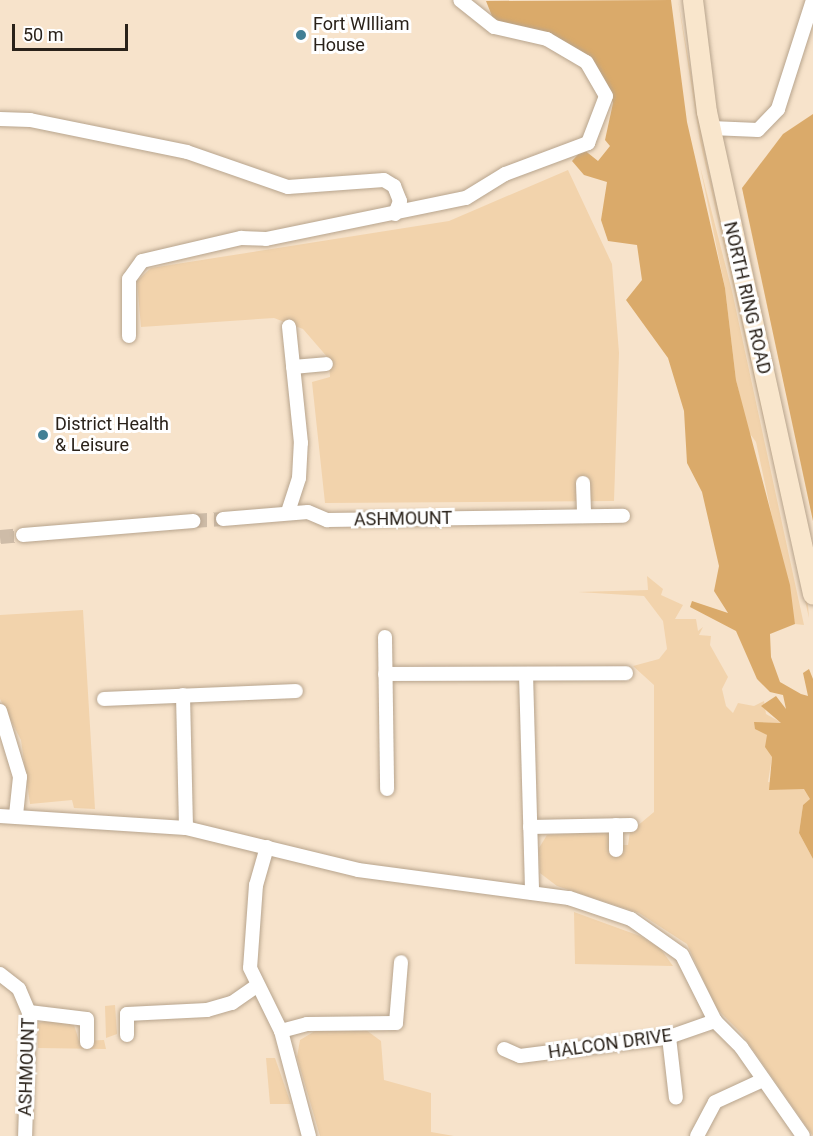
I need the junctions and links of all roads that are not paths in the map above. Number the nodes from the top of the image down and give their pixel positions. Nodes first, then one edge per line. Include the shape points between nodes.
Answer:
1 (460, 0) edge
2 (693, 0) edge
3 (813, 0) edge
4 (0, 119) edge
5 (711, 128) junction
6 (395, 214) junction
7 (289, 327) dead end
8 (129, 336) dead end
9 (326, 364) dead end
10 (293, 367) junction
11 (583, 483) dead end
12 (288, 512) junction
13 (584, 516) junction
14 (623, 516) dead end
15 (223, 519) tunnel mouth
16 (193, 521) tunnel mouth
17 (23, 535) tunnel mouth
18 (813, 594) edge
19 (385, 637) dead end
20 (626, 673) dead end
21 (385, 674) junction
22 (526, 674) junction
23 (296, 691) dead end
24 (183, 695) junction
25 (105, 699) dead end
26 (0, 711) edge
27 (387, 789) dead end
28 (0, 816) edge
29 (16, 816) junction
30 (615, 825) junction
31 (631, 825) dead end
32 (530, 827) junction
33 (186, 828) junction
34 (267, 847) junction
35 (616, 850) dead end
36 (532, 893) junction
37 (401, 962) dead end
38 (0, 974) edge
39 (255, 987) junction
40 (29, 1012) junction
41 (715, 1021) junction
42 (281, 1031) junction
43 (127, 1035) dead end
44 (669, 1037) junction
45 (87, 1042) dead end
46 (504, 1050) dead end
47 (763, 1080) junction
48 (676, 1098) dead end
49 (25, 1136) edge
50 (309, 1136) edge
51 (697, 1136) edge
52 (803, 1136) edge

1 - 6 street via 494,27 546,39 586,62 606,96 602,118 588,143 505,174 466,198
2 - 5 main road, NORTH RING ROAD
3 - 5 street via 778,109 758,130
4 - 6 street via 30,120 188,152 288,187 384,180 394,186 400,201
5 - 18 main road, NORTH RING ROAD
6 - 8 street via 266,238 241,238 142,261 129,279
7 - 10 street
9 - 10 street
10 - 12 street via 300,455
11 - 13 street
12 - 13 street, ASHMOUNT via 308,512 327,520
12 - 15 street, ASHMOUNT
13 - 14 street, ASHMOUNT
16 - 17 street
19 - 21 street
20 - 22 street
21 - 22 street
21 - 27 street via 393,736
22 - 32 street
23 - 24 street
24 - 25 street
24 - 33 street
26 - 29 street via 17,756
28 - 29 street
29 - 33 street
30 - 31 street
30 - 32 street
30 - 35 street
32 - 36 street
33 - 34 street
34 - 36 street via 358,870
34 - 39 street via 256,885 250,968
36 - 41 street via 592,904 661,937 695,973
37 - 42 street via 396,1023 307,1024
38 - 40 street, ASHMOUNT via 19,988
39 - 42 street
39 - 43 street via 232,1003 207,1010 127,1014
40 - 45 street via 87,1019
40 - 49 street, ASHMOUNT
41 - 44 street, HALCON DRIVE
41 - 47 street
42 - 50 street
44 - 46 street, HALCON DRIVE via 520,1056
44 - 48 street
47 - 51 street via 715,1102
47 - 52 street

